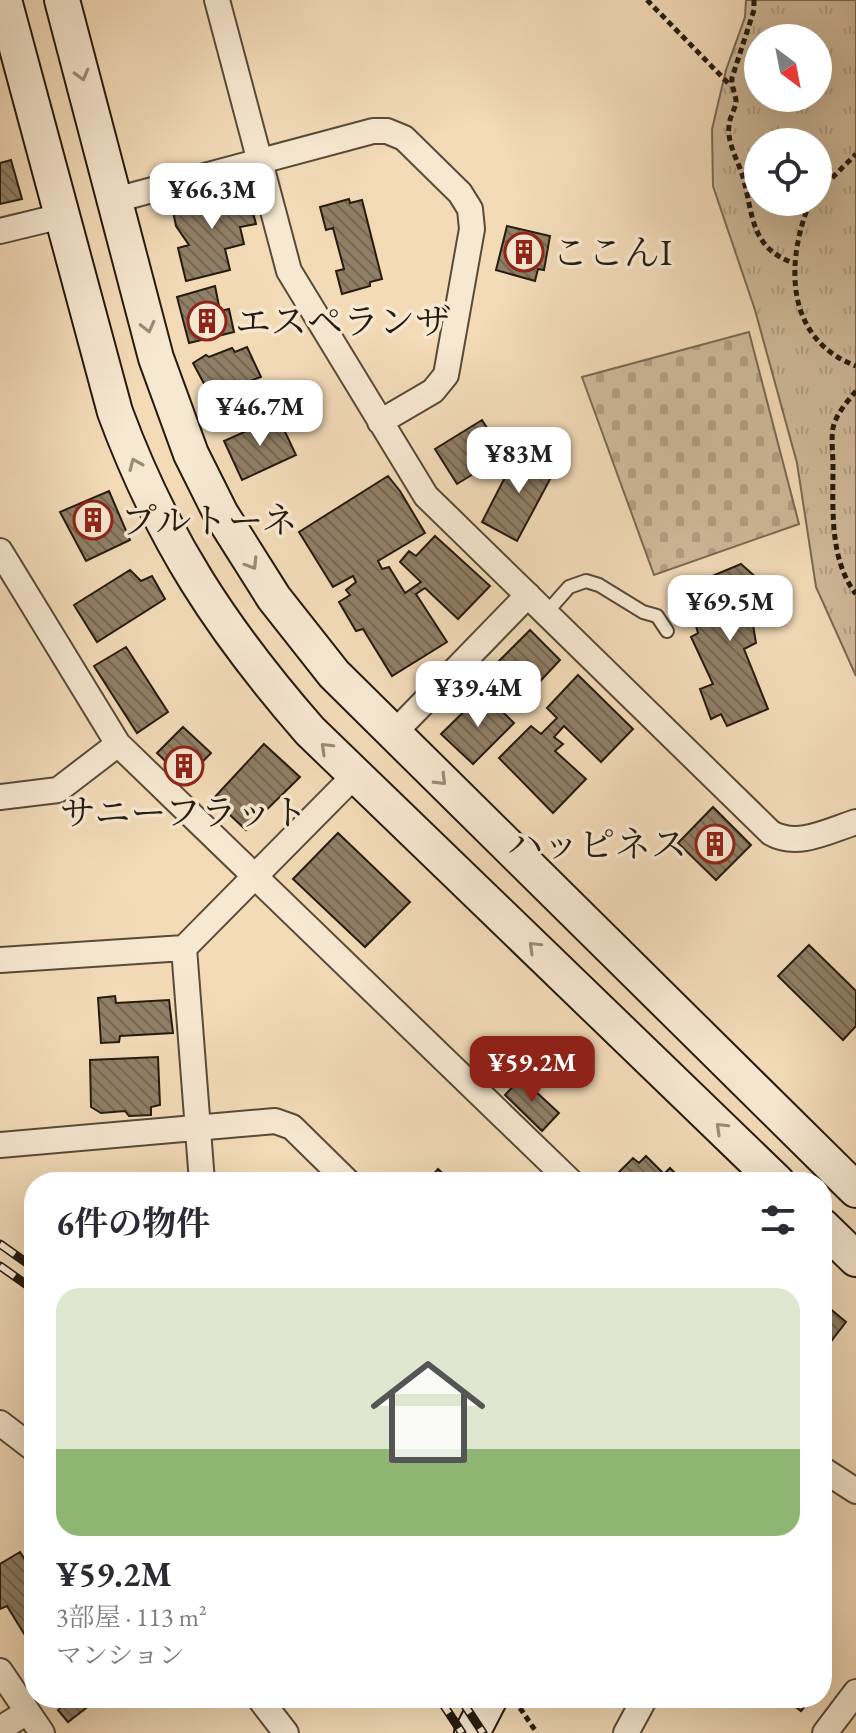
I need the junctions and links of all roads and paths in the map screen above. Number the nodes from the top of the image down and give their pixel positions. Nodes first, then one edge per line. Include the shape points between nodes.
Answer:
1 (4, 0) edge
2 (62, 0) edge
3 (217, 0) edge
4 (647, 0) edge
5 (754, 0) edge
6 (731, 86) junction
7 (856, 154) edge
8 (260, 163) junction
9 (832, 178) edge
10 (115, 200) junction
11 (62, 216) junction
12 (805, 216) edge
13 (0, 231) edge
14 (796, 264) junction
15 (856, 366) edge
16 (856, 391) edge
17 (380, 422) junction
18 (0, 551) edge
19 (856, 594) edge
20 (528, 595) junction
21 (547, 612) junction
22 (667, 631) dead end
23 (394, 733) junction
24 (118, 744) junction
25 (355, 775) junction
26 (0, 797) edge
27 (856, 822) edge
28 (256, 876) junction
29 (184, 948) junction
30 (0, 960) edge
31 (199, 1128) junction
32 (0, 1145) edge
33 (201, 1172) edge
34 (338, 1172) edge
35 (561, 1172) edge
36 (767, 1172) edge
37 (841, 1173) edge
38 (832, 1236) edge
39 (856, 1259) edge
40 (0, 1423) edge
41 (24, 1441) edge
42 (832, 1475) edge
43 (856, 1491) edge
44 (0, 1671) edge
45 (856, 1692) edge
46 (267, 1708) edge
47 (500, 1708) edge
48 (510, 1708) edge
49 (640, 1708) edge
50 (12, 1722) edge
51 (832, 1724) edge
52 (42, 1733) edge
53 (286, 1733) edge
54 (472, 1733) edge
55 (537, 1733) edge
56 (626, 1733) edge
57 (856, 1733) edge

1 - 11 street
2 -> 10 street
3 - 8 street
4 - 6 path
5 - 6 path
6 - 14 path via 736,102 728,127 752,222 772,251
7 - 9 path
8 - 10 street
8 - 17 street via 289,271
8 - 17 street via 387,131 404,138 470,209 472,229 446,375 433,391
10 -> 23 street via 156,358 191,454 221,514 282,609 334,674
11 - 13 street
25 -> 11 street via 249,658 193,579 166,530 115,412
12 - 14 path
14 - 15 path via 801,315 815,340
16 - 19 path via 833,428 834,530 842,568
17 - 20 street via 426,496
18 - 24 street
20 - 21 street
20 - 23 street
21 - 22 lane via 569,587 586,581 657,616
21 - 27 street via 771,833 785,841 803,839
23 -> 37 street
24 - 26 street via 58,790
24 - 28 street
25 - 28 street
36 -> 25 street
28 - 29 street
28 - 35 street
29 - 30 street
29 - 31 street
31 - 32 street
31 - 33 street
31 - 34 street via 284,1123
38 - 39 street
40 - 41 street
42 - 43 street
44 - 50 street
45 - 51 street
46 - 53 street
47 - 54 street
48 - 55 path
49 - 56 street
50 - 52 street
51 - 57 street

